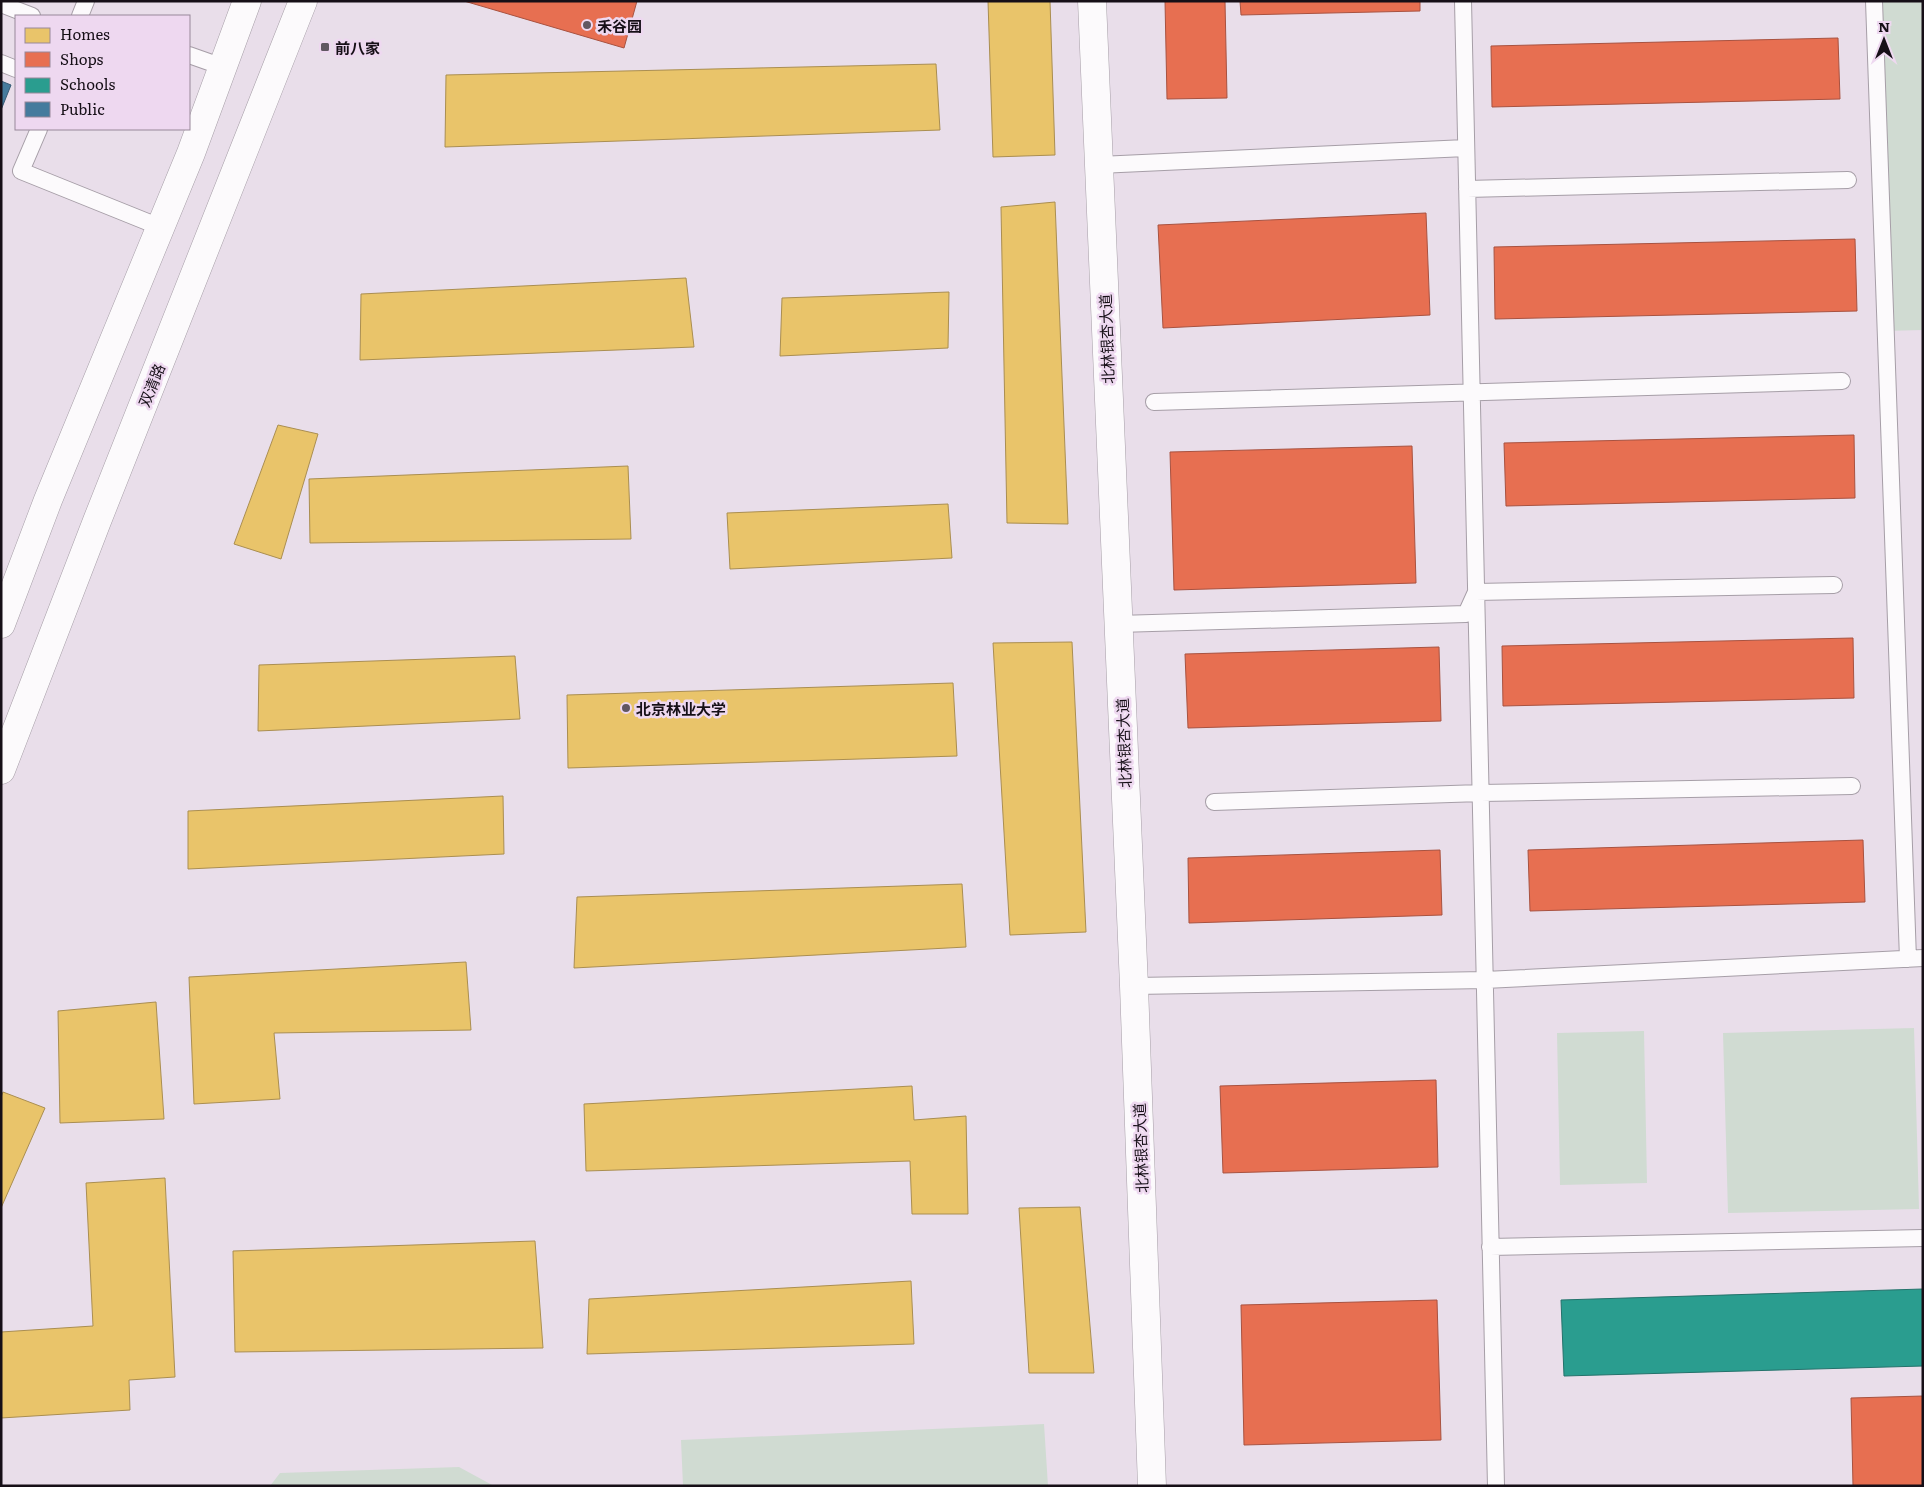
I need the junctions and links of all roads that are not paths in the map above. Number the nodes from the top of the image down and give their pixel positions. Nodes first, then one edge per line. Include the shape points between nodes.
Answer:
1 (86, 1) edge
2 (248, 1) edge
3 (303, 1) edge
4 (1092, 1) edge
5 (1463, 1) edge
6 (1874, 1) edge
7 (1, 4) edge
8 (29, 15) edge
9 (80, 15) edge
10 (190, 55) edge
11 (1, 63) edge
12 (223, 67) junction
13 (15, 69) edge
14 (39, 130) edge
15 (1466, 148) junction
16 (1099, 164) junction
17 (1848, 180) dead end
18 (1467, 189) junction
19 (160, 228) junction
20 (1842, 381) dead end
21 (1472, 391) junction
22 (1154, 402) dead end
23 (1834, 585) dead end
24 (1476, 592) junction
25 (1, 624) edge
26 (1118, 624) junction
27 (1, 770) edge
28 (1852, 786) dead end
29 (1481, 793) junction
30 (1214, 802) dead end
31 (1916, 958) edge
32 (1485, 980) junction
33 (1134, 986) junction
34 (1923, 1238) edge
35 (1490, 1247) junction
36 (1152, 1486) edge
37 (1496, 1486) edge

1 - 9 lane
2 - 12 main road
3 - 27 main road, 双清路
4 - 16 main road, 北林银杏大道
5 - 15 lane
6 - 31 lane
7 - 8 lane
10 - 12 lane
11 - 13 lane
12 - 19 main road
14 - 19 lane via 21,171
15 - 16 lane
15 - 18 lane
16 - 26 main road, 北林银杏大道
17 - 18 lane
18 - 21 lane
19 - 25 main road via 48,500
20 - 21 lane
21 - 22 lane
21 - 24 lane
23 - 24 lane
24 - 26 lane via 1466,614
24 - 29 lane
26 - 33 main road, 北林银杏大道
28 - 29 lane
29 - 30 lane
29 - 32 lane
31 - 32 lane
32 - 33 lane
32 - 35 lane
33 - 36 main road, 北林银杏大道
34 - 35 lane
35 - 37 lane

